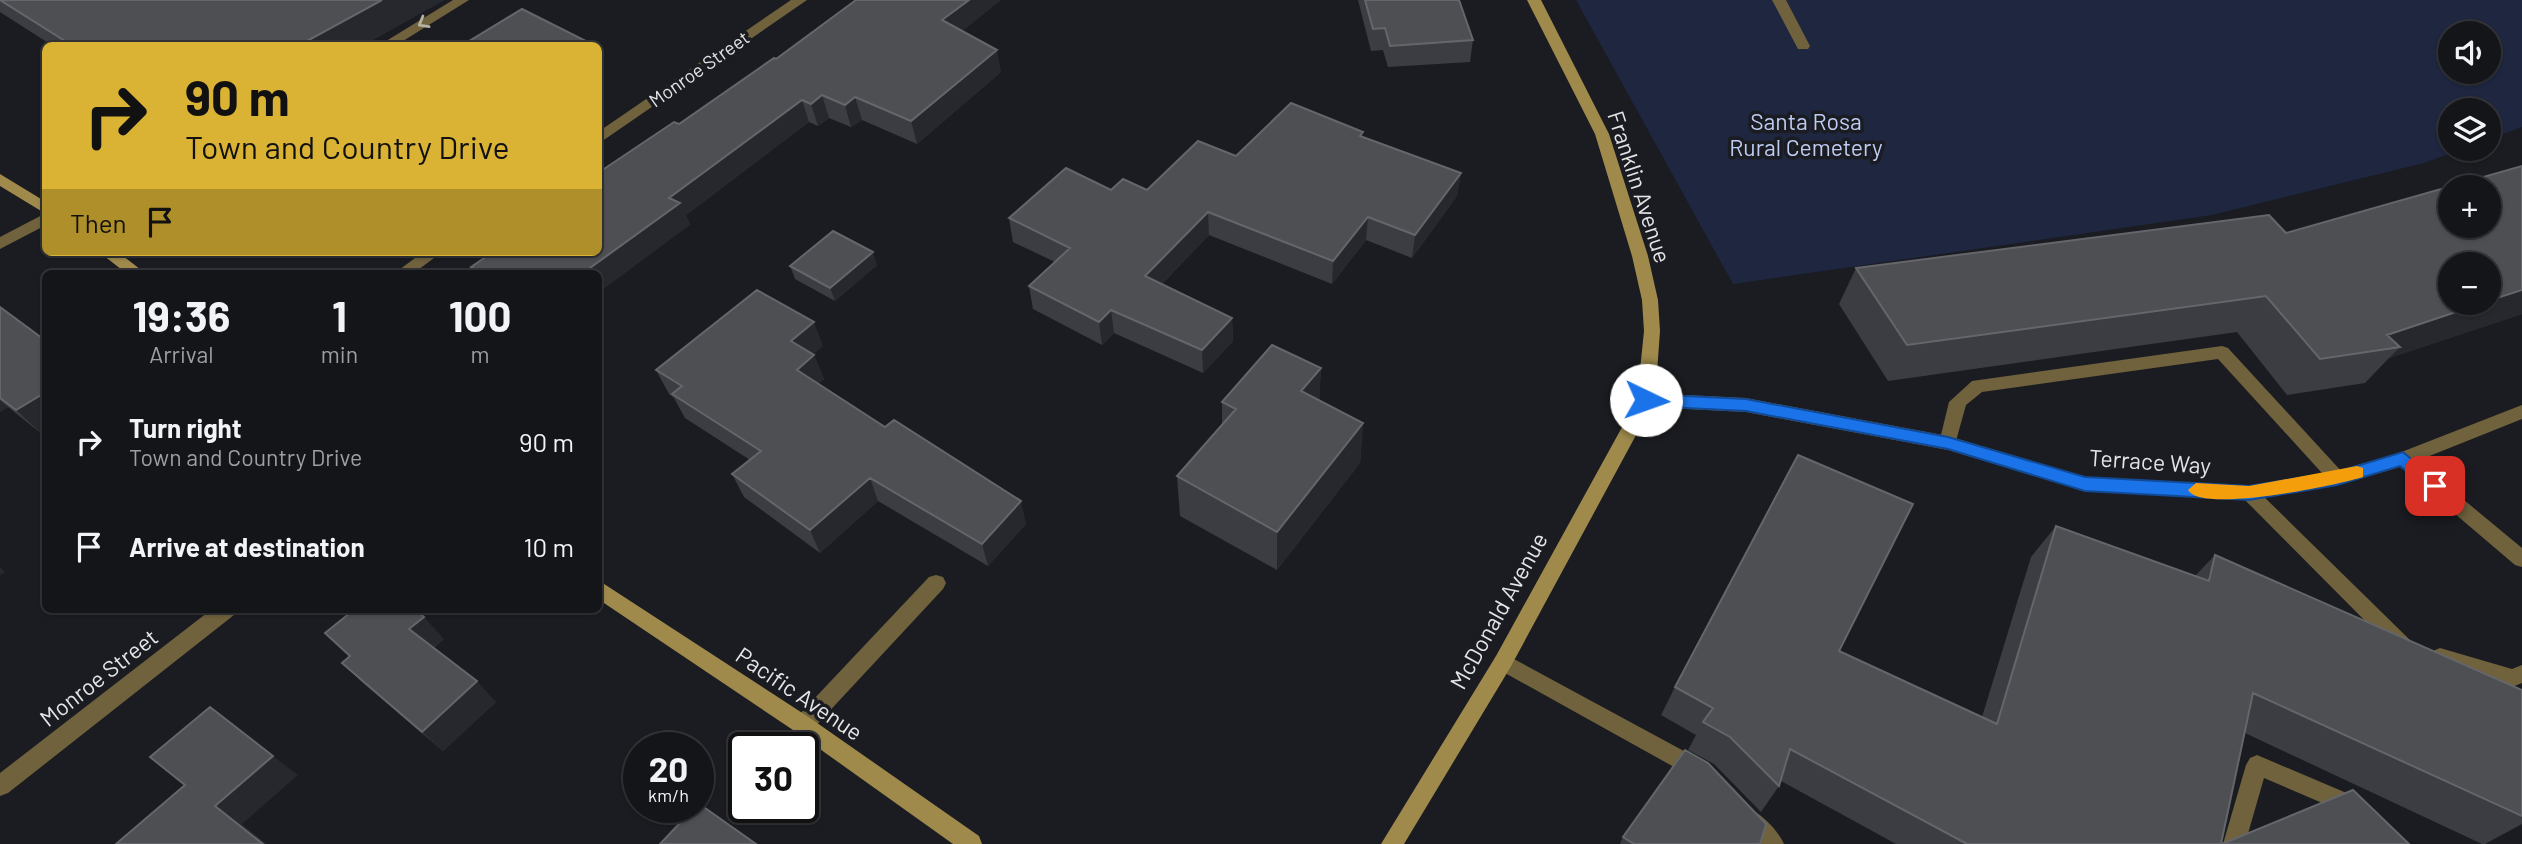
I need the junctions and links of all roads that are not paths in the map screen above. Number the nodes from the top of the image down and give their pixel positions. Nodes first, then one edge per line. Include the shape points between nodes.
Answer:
1 (462, 0) edge
2 (800, 0) edge
3 (1534, 0) edge
4 (1779, 0) edge
5 (391, 42) edge
6 (1803, 46) dead end
7 (602, 136) edge
8 (0, 179) edge
9 (42, 206) edge
10 (42, 220) edge
11 (0, 244) edge
12 (113, 256) edge
13 (428, 256) edge
14 (133, 270) edge
15 (407, 270) edge
16 (1646, 400) junction
17 (2522, 412) edge
18 (1948, 443) junction
19 (2403, 459) junction
20 (2337, 478) junction
21 (2249, 493) junction
22 (2522, 559) edge
23 (936, 583) dead end
24 (602, 591) edge
25 (222, 613) edge
26 (1503, 662) junction
27 (2522, 674) edge
28 (803, 725) junction
29 (1714, 783) edge
30 (0, 786) edge
31 (1734, 804) edge
32 (2372, 824) edge
33 (971, 844) edge
34 (1392, 844) edge
35 (1773, 844) edge
36 (2234, 844) edge

1 -> 5 street
2 - 7 street, Monroe Street
3 - 16 street, Franklin Avenue via 1601,134 1640,257 1652,331
4 - 6 street
8 - 9 street
10 - 11 street
12 - 14 street
13 - 15 street
16 - 18 street, Terrace Way via 1746,405
16 - 26 street, McDonald Avenue
17 - 19 street, Terrace Way
18 - 20 street via 1958,402 1978,386 2222,352
18 - 21 street, Terrace Way via 2085,484
19 - 20 street, Terrace Way
19 - 22 street
20 - 21 street, Terrace Way
21 - 27 street via 2403,646 2512,678
23 - 28 street
24 - 28 street, Pacific Avenue
25 - 30 street, Monroe Street
26 - 29 street
26 - 34 street, McDonald Avenue
28 - 33 street, Pacific Avenue
31 - 35 street
32 - 36 street via 2353,805 2257,765

